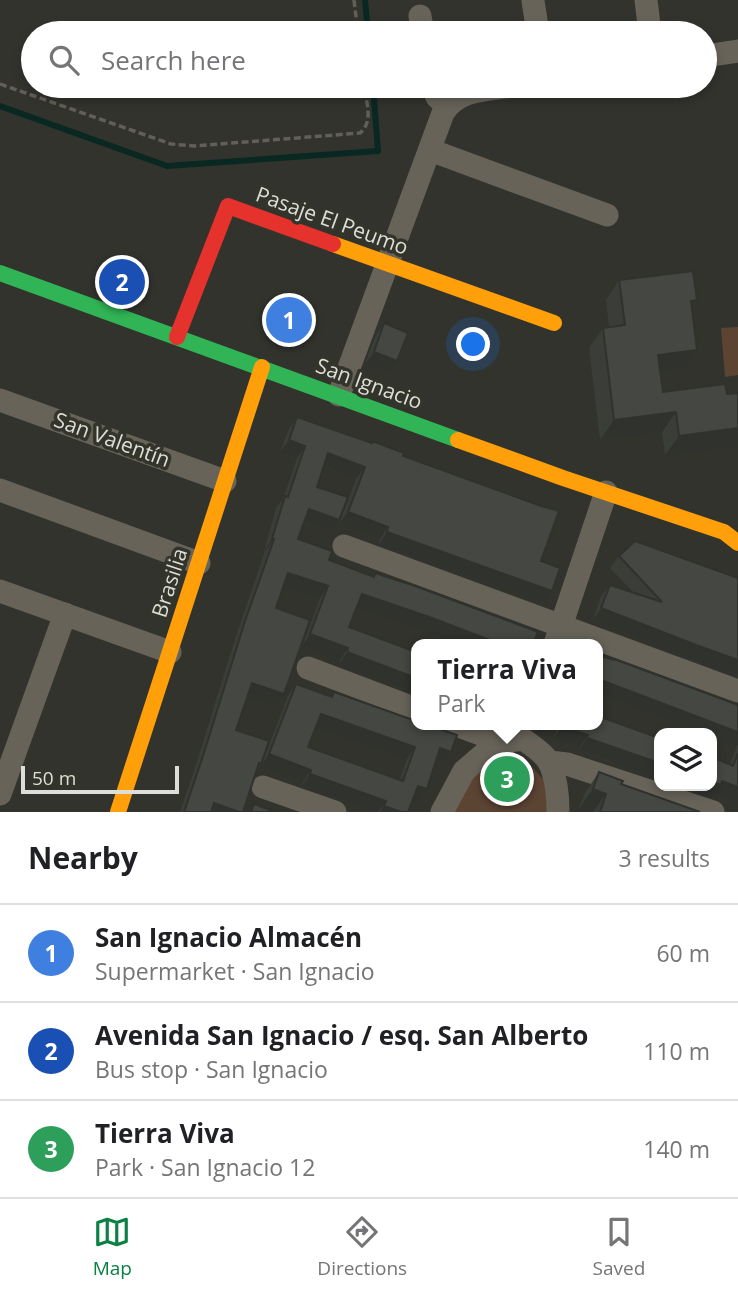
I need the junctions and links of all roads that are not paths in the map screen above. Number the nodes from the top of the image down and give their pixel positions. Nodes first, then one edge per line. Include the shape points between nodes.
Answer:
1 (646, 0) edge
2 (533, 1) edge
3 (536, 21) edge
4 (649, 21) edge
5 (738, 51) edge
6 (717, 54) edge
7 (438, 98) edge
8 (457, 98) edge
9 (447, 106) junction
10 (430, 150) junction
11 (607, 215) dead end
12 (388, 263) junction
13 (0, 273) edge
14 (554, 323) dead end
15 (177, 337) junction
16 (262, 368) junction
17 (339, 395) junction
18 (0, 400) edge
19 (225, 481) junction
20 (0, 490) edge
21 (606, 492) junction
22 (731, 531) edge
23 (738, 543) edge
24 (344, 546) dead end
25 (198, 563) junction
26 (0, 591) edge
27 (65, 614) junction
28 (558, 635) edge
29 (603, 649) edge
30 (170, 652) junction
31 (309, 668) dead end
32 (738, 691) edge
33 (411, 707) edge
34 (487, 730) edge
35 (518, 735) edge
36 (549, 762) junction
37 (263, 788) dead end
38 (0, 794) edge
39 (118, 812) edge
40 (335, 812) edge
41 (442, 812) edge
42 (558, 812) edge
43 (713, 812) edge

1 - 4 street
2 - 3 street
5 - 6 street
7 - 9 street
8 - 9 street
9 - 10 street
10 - 11 street
10 - 12 street
12 - 14 street, Pasaje El Peumo
12 - 15 street, Pasaje El Peumo via 228,206
12 - 17 street
13 - 15 street, San Ignacio
15 - 16 street, San Ignacio
16 - 17 street, San Ignacio
16 - 19 street, Brasilia
17 - 21 street, San Ignacio
18 - 19 street, San Valentín
19 - 25 street, Brasilia
20 - 25 street
21 - 22 street, San Ignacio
21 - 28 street
22 - 23 street, San Ignacio
24 - 28 street
25 - 30 street, Brasilia
26 - 27 street
27 - 30 street
27 - 38 street
29 - 32 street
30 - 39 street, Brasilia
31 - 33 street
34 - 35 street
35 - 36 street
35 - 41 street via 464,771
36 - 42 street
36 - 43 street
37 - 40 street

